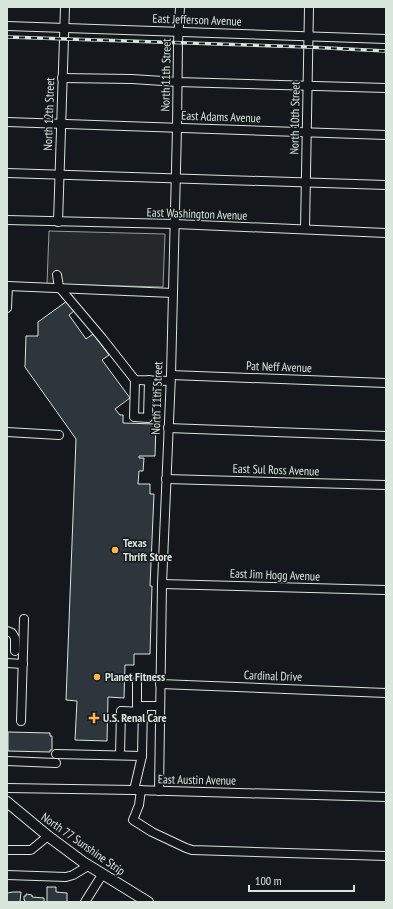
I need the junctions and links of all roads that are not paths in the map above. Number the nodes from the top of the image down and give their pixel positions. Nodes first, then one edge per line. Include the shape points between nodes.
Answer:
1 (65, 7) edge
2 (180, 7) edge
3 (309, 7) edge
4 (7, 26) edge
5 (64, 28) junction
6 (179, 32) junction
7 (308, 36) junction
8 (386, 39) edge
9 (62, 78) junction
10 (178, 82) junction
11 (308, 86) junction
12 (386, 88) edge
13 (7, 122) edge
14 (61, 124) junction
15 (177, 128) junction
16 (307, 133) junction
17 (386, 135) edge
18 (7, 173) edge
19 (59, 174) junction
20 (176, 178) junction
21 (306, 182) junction
22 (386, 184) edge
23 (7, 220) edge
24 (58, 222) junction
25 (175, 224) junction
26 (305, 229) junction
27 (386, 232) edge
28 (57, 274) dead end
29 (8, 286) edge
30 (59, 287) junction
31 (173, 293) junction
32 (7, 308) edge
33 (170, 378) junction
34 (135, 380) junction
35 (149, 380) junction
36 (386, 383) edge
37 (168, 428) junction
38 (7, 432) edge
39 (59, 435) dead end
40 (386, 436) edge
41 (166, 479) junction
42 (386, 485) edge
43 (162, 584) junction
44 (386, 590) edge
45 (24, 619) dead end
46 (7, 631) edge
47 (15, 651) edge
48 (7, 664) edge
49 (23, 664) junction
50 (137, 681) dead end
51 (160, 684) junction
52 (386, 692) edge
53 (159, 706) junction
54 (143, 709) junction
55 (21, 721) dead end
56 (56, 754) dead end
57 (120, 756) junction
58 (142, 756) junction
59 (7, 762) edge
60 (56, 764) dead end
61 (7, 788) edge
62 (137, 790) junction
63 (159, 791) junction
64 (386, 797) edge
65 (7, 802) edge
66 (48, 836) junction
67 (7, 850) edge
68 (386, 856) edge
69 (88, 866) junction
70 (7, 875) edge
71 (102, 875) junction
72 (85, 902) edge
73 (148, 902) edge

1 - 5 street, North 12th Street
2 - 6 street, North 11th Street
3 - 7 street, North 10th Street
4 - 5 street, East Jefferson Avenue
5 - 6 street, East Jefferson Avenue
5 - 9 street, North 12th Street
6 - 7 street, East Jefferson Avenue
6 - 10 street, North 11th Street
7 - 8 street, East Jefferson Avenue
7 - 11 street, North 10th Street
9 - 10 street
9 - 14 street, North 12th Street
10 - 11 street
10 - 15 street, North 11th Street
11 - 12 street
11 - 16 street, North 10th Street
13 - 14 street, East Adams Avenue
14 - 15 street, East Adams Avenue
14 - 19 street, North 12th Street
15 - 16 street, East Adams Avenue
15 - 20 street, North 11th Street
16 - 17 street, East Adams Avenue
16 - 21 street, North 10th Street
18 - 19 street
19 - 20 street
19 - 24 street, North 12th Street
20 - 21 street
20 - 25 street, North 11th Street
21 - 22 street
21 - 26 street, North 10th Street
23 - 24 street, East Washington Avenue
24 - 25 street, East Washington Avenue
25 - 26 street, East Washington Avenue
25 - 31 street, North 11th Street
26 - 27 street, East Washington Avenue
28 - 30 street
29 - 30 street
29 - 32 street
30 - 31 street
30 - 34 street
31 - 33 street, North 11th Street
33 - 35 street, Pat Neff Avenue
33 - 36 street, Pat Neff Avenue
33 - 37 street, North 11th Street
34 - 35 street, Pat Neff Avenue
34 - 35 street via 134,417 148,418
37 - 40 street
37 - 41 street, North 11th Street
38 - 39 street
41 - 42 street, East Sul Ross Avenue
41 - 43 street, North 11th Street
43 - 44 street, East Jim Hogg Avenue
43 - 51 street, North 11th Street
45 - 47 street
46 - 47 street via 12,632 14,636
47 - 49 street
48 - 49 street
49 - 55 street
50 - 54 street via 136,706
51 - 52 street, Cardinal Drive
51 - 53 street, North 11th Street
53 - 54 street
53 - 63 street, North 11th Street
54 - 57 street via 121,711
54 - 58 street
56 - 57 street
57 - 58 street
58 - 62 street
59 - 60 street
61 - 62 street, East Austin Avenue
62 - 63 street, East Austin Avenue
62 - 68 street via 138,805 133,820 186,848
63 - 64 street, East Austin Avenue
65 - 66 main road, North 77 Sunshine Strip
66 - 67 street via 31,850
66 - 69 main road, North 77 Sunshine Strip
69 - 70 street via 66,877
69 - 71 main road, North 77 Sunshine Strip
71 - 72 street
71 - 73 main road, North 77 Sunshine Strip

